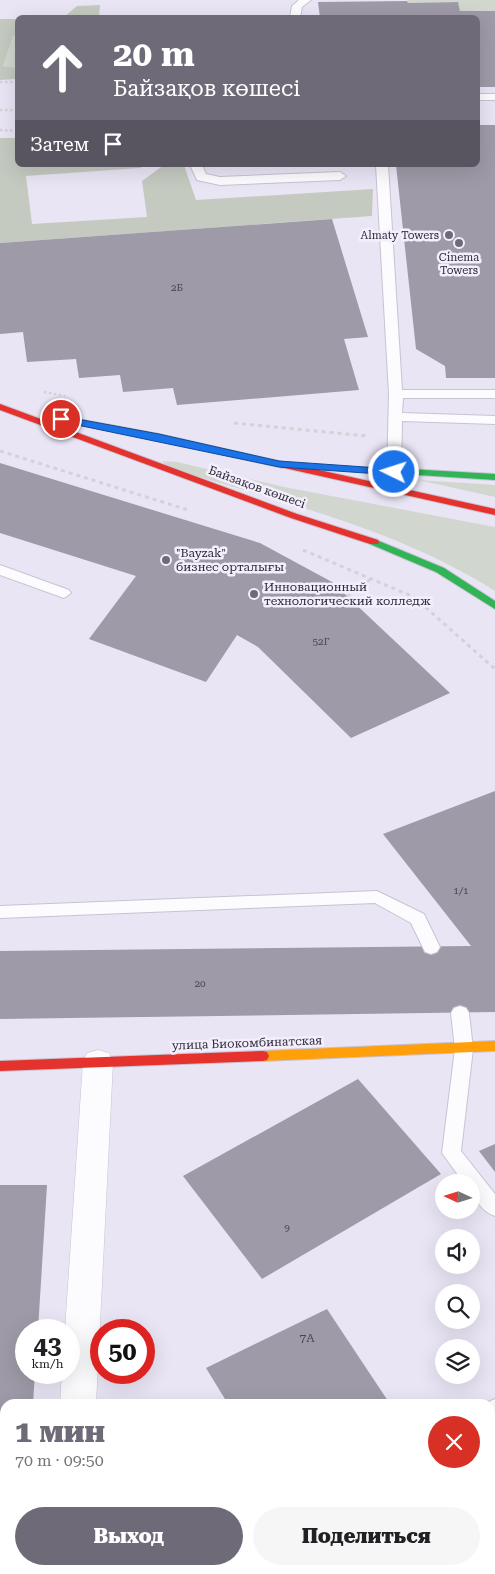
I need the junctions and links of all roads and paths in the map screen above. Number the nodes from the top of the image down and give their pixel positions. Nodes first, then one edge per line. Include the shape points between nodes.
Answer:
1 (306, 0) edge
2 (296, 15) edge
3 (0, 82) edge
4 (15, 82) edge
5 (480, 97) edge
6 (495, 97) edge
7 (0, 110) edge
8 (15, 110) edge
9 (0, 130) edge
10 (15, 131) edge
11 (197, 167) edge
12 (382, 167) edge
13 (340, 176) dead end
14 (42, 391) dead end
15 (396, 394) junction
16 (495, 394) edge
17 (70, 397) dead end
18 (1, 407) edge
19 (396, 418) junction
20 (495, 420) edge
21 (231, 423) dead end
22 (396, 439) junction
23 (0, 451) edge
24 (279, 464) junction
25 (394, 472) junction
26 (495, 477) edge
27 (196, 512) dead end
28 (495, 512) edge
29 (298, 548) dead end
30 (0, 570) edge
31 (372, 579) junction
32 (64, 593) dead end
33 (347, 596) dead end
34 (495, 606) edge
35 (495, 669) edge
36 (0, 912) edge
37 (431, 947) dead end
38 (460, 1013) dead end
39 (495, 1046) edge
40 (464, 1049) junction
41 (98, 1062) junction
42 (0, 1066) edge
43 (495, 1208) edge
44 (78, 1399) edge

1 - 2 lane via 297,6
3 - 4 path
5 - 6 lane
7 - 8 path
9 - 10 path
11 - 13 lane via 201,177 220,181
12 - 15 lane
14 - 17 path
15 - 16 lane
15 - 19 lane
18 - 24 main road, Байзақов көшесі via 207,444
18 - 34 main road, Байзақов көшесі via 294,516 398,551 440,570
19 - 20 lane
19 - 22 lane
21 - 22 path
22 - 25 lane
23 - 27 path
24 - 25 main road
24 - 28 main road, Байзақов көшесі
25 - 26 main road
29 - 31 path
30 - 32 lane
31 - 33 path
31 - 35 path via 414,597
36 - 37 lane via 377,897 418,919
38 - 40 lane
39 - 40 main road, улица Биокомбинатская
40 - 41 main road, улица Биокомбинатская
40 - 43 lane via 451,1153
41 - 42 main road, улица Биокомбинатская
41 - 44 street

